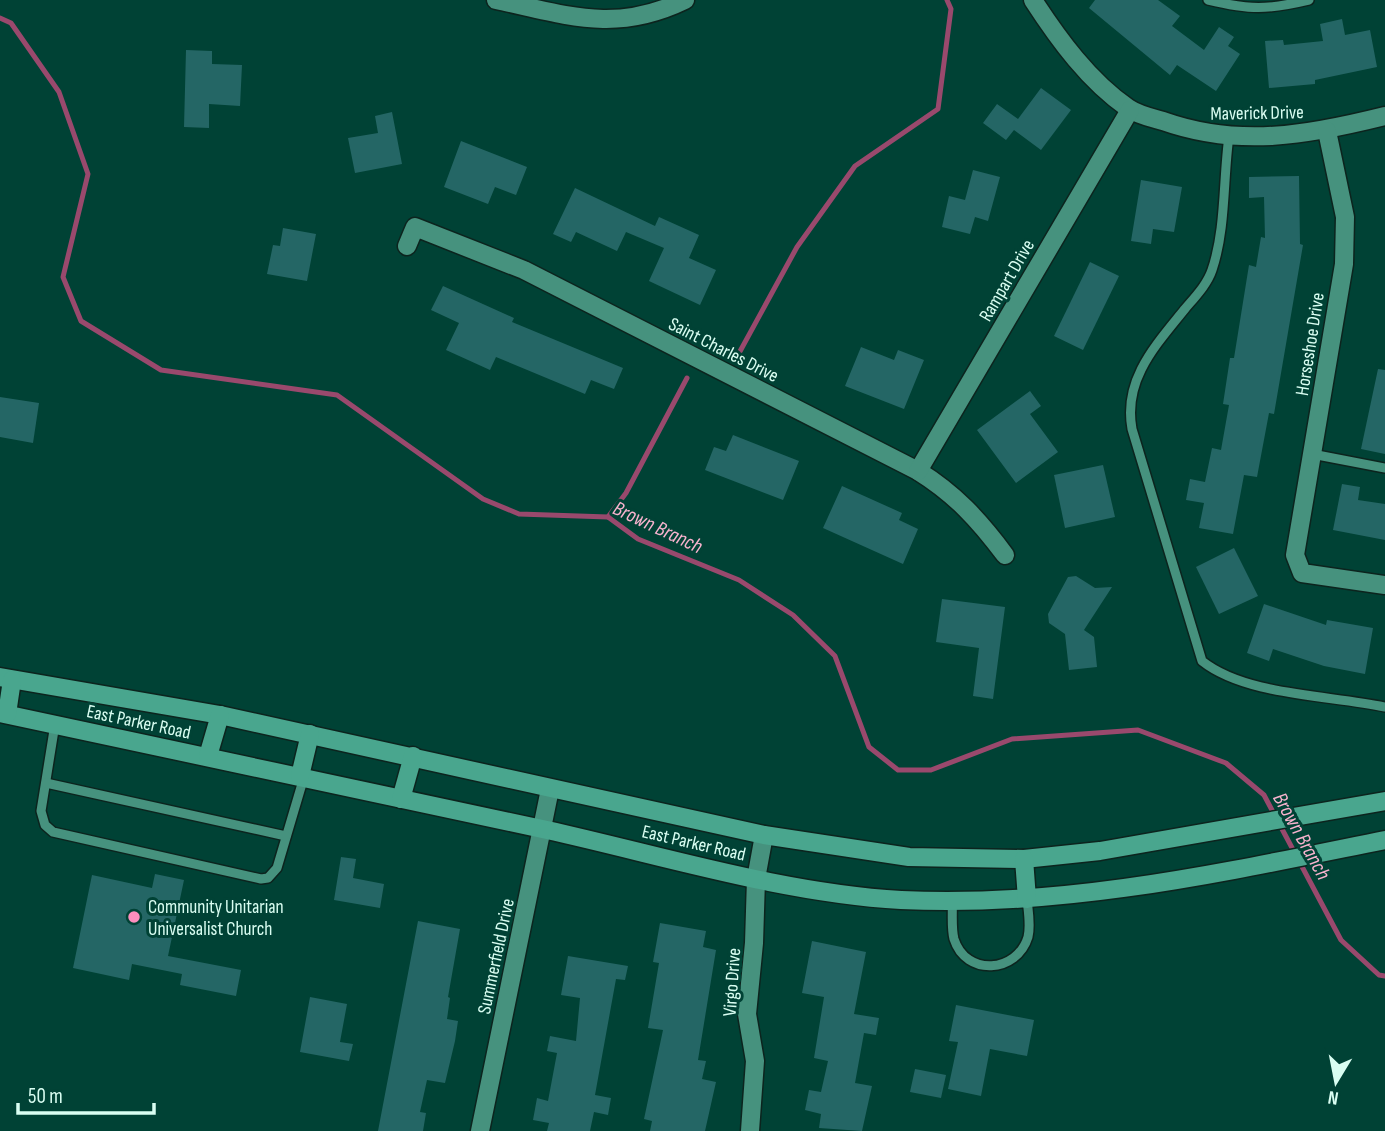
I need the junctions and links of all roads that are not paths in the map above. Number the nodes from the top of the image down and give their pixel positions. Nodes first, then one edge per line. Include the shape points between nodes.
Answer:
1 (496, 0) edge
2 (685, 0) edge
3 (1033, 0) edge
4 (1208, 0) edge
5 (1309, 0) edge
6 (1130, 110) junction
7 (1385, 116) edge
8 (1327, 131) junction
9 (1229, 136) junction
10 (407, 246) dead end
11 (1312, 454) junction
12 (1385, 468) edge
13 (918, 471) junction
14 (1005, 555) dead end
15 (1385, 585) edge
16 (6, 678) edge
17 (1385, 707) edge
18 (4, 714) edge
19 (220, 715) junction
20 (55, 724) junction
21 (310, 734) junction
22 (413, 756) junction
23 (208, 757) junction
24 (302, 777) junction
25 (46, 783) junction
26 (550, 789) junction
27 (401, 799) junction
28 (1385, 801) edge
29 (543, 829) junction
30 (764, 835) junction
31 (286, 836) junction
32 (1385, 840) edge
33 (1024, 859) junction
34 (757, 879) junction
35 (1027, 898) junction
36 (952, 901) junction
37 (480, 1131) edge
38 (750, 1131) edge

1 - 2 street via 609,21 648,16
3 - 6 street, Maverick Drive via 1093,79
4 - 5 lane via 1269,9
6 - 9 street, Maverick Drive via 1198,134
6 - 13 street, Rampart Drive
7 - 8 street, Maverick Drive
8 - 9 street, Maverick Drive
8 - 11 street, Horseshoe Drive via 1345,217 1344,264
9 - 17 lane via 1211,272 1143,365 1130,399 1132,429 1202,661 1219,674 1258,685
10 - 13 street, Saint Charles Drive via 415,227 524,270
11 - 12 lane
11 - 15 street, Horseshoe Drive via 1296,565 1302,573
13 - 14 street, Saint Charles Drive via 977,517
16 - 18 main road
16 - 19 main road, East Parker Road
18 - 20 main road, East Parker Road
19 - 21 main road, East Parker Road
19 - 23 main road
20 - 23 main road, East Parker Road
20 - 25 lane
21 - 22 main road, East Parker Road
21 - 24 main road
22 - 26 main road, East Parker Road
22 - 27 main road
23 - 24 main road, East Parker Road
24 - 27 main road, East Parker Road
24 - 31 lane
25 - 31 lane
25 - 31 lane via 41,811 53,832 261,879 276,868
26 - 29 street, Summerfield Drive
26 - 30 main road, East Parker Road
27 - 29 main road, East Parker Road
28 - 33 main road, East Parker Road via 1126,848
29 - 34 main road, East Parker Road
29 - 37 street, Summerfield Drive
30 - 33 main road, East Parker Road via 909,856
30 - 34 street, Virgo Drive
32 - 35 main road, East Parker Road via 1133,889
33 - 35 main road
34 - 36 main road, East Parker Road via 875,898
34 - 38 street, Virgo Drive via 747,1014 755,1061
35 - 36 main road, East Parker Road
35 - 36 lane via 1025,944 1009,961 992,967 963,954 954,939

